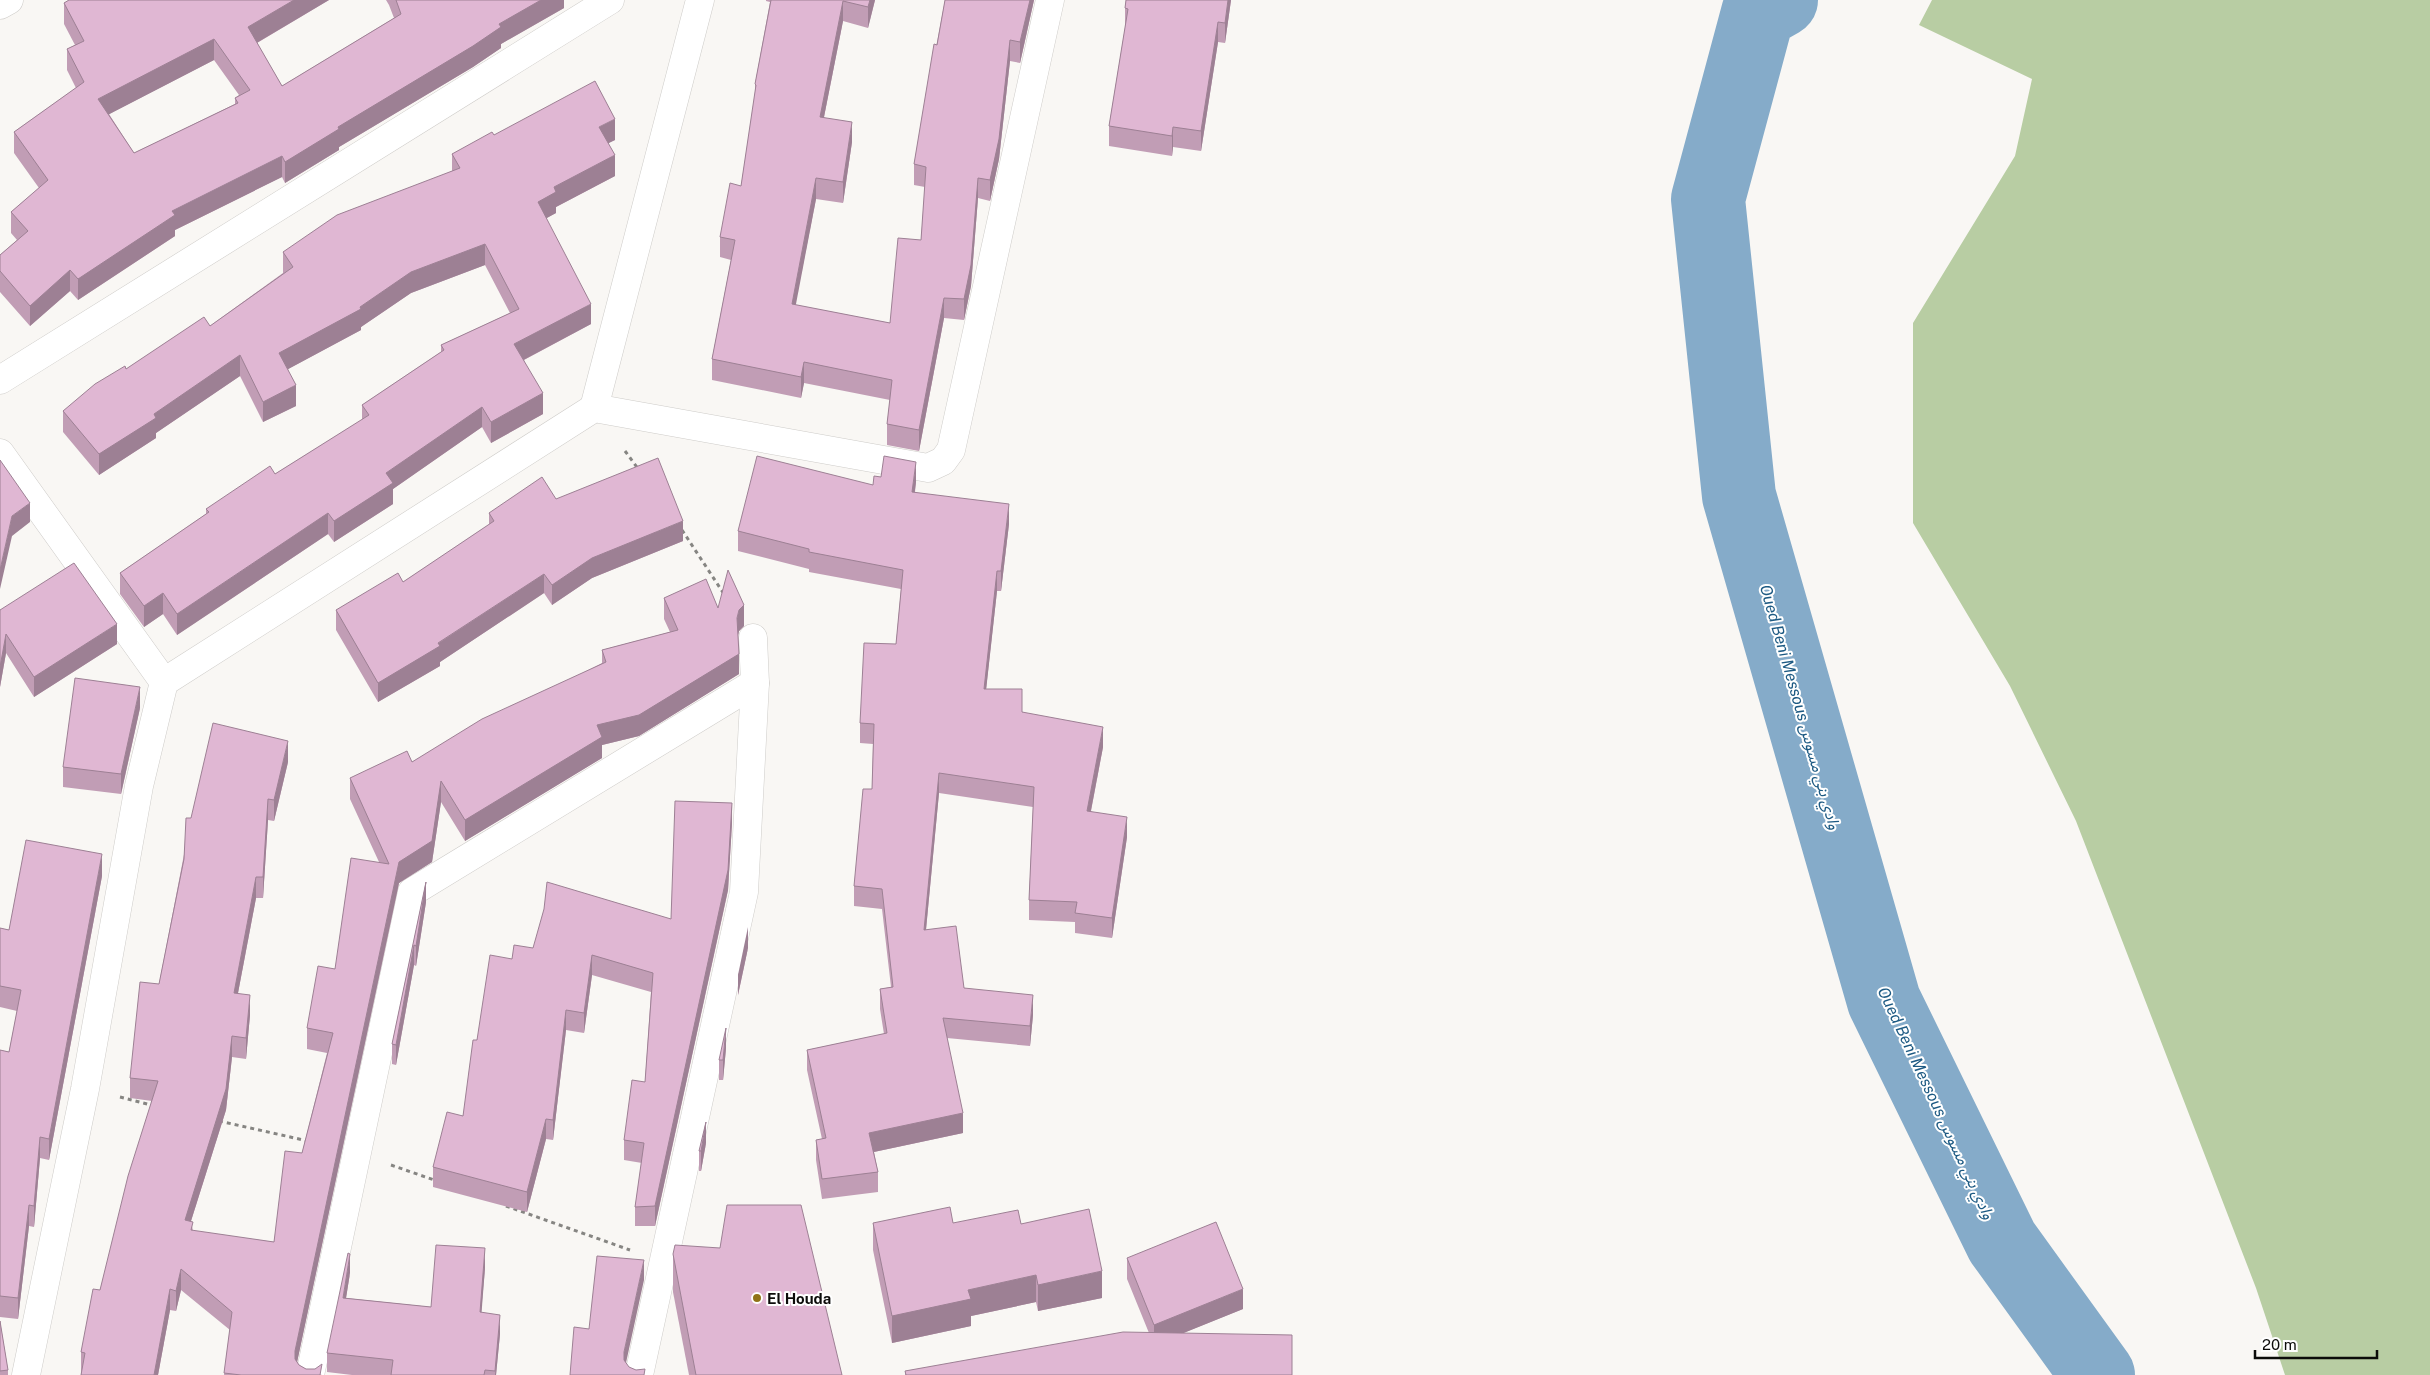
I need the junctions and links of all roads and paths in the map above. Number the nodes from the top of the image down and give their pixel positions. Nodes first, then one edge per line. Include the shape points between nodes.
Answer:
1 (9, 0) edge
2 (610, 0) edge
3 (700, 0) edge
4 (1050, 0) edge
5 (0, 5) edge
6 (568, 10) edge
7 (0, 380) edge
8 (594, 408) junction
9 (0, 453) edge
10 (644, 476) edge
11 (676, 522) edge
12 (753, 638) joint
13 (164, 682) junction
14 (755, 683) junction
15 (26, 1375) edge
16 (310, 1375) edge
17 (639, 1375) edge

1 - 5 street
2 - 6 street
3 - 8 street
4 - 8 street via 951,450 943,461 928,468
6 - 7 street
8 - 10 path
8 - 13 street
9 - 13 street
11 - 12 path
12 - 14 street
13 - 15 street via 139,786 85,1089
14 - 16 street via 412,892
14 - 17 street via 744,892

